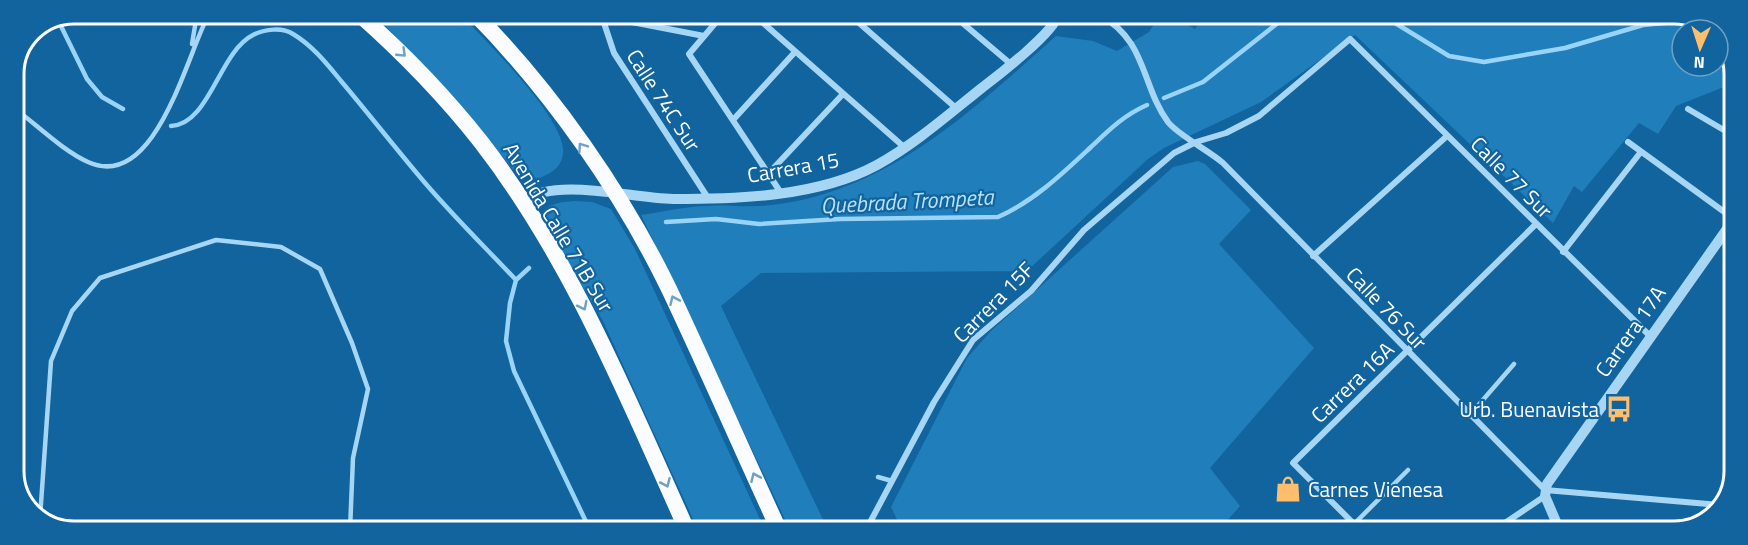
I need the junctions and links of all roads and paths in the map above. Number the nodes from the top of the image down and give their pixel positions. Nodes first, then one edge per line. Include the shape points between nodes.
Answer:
1 (195, 24) edge
2 (204, 24) edge
3 (369, 24) edge
4 (484, 24) edge
5 (604, 24) edge
6 (645, 24) edge
7 (714, 24) edge
8 (764, 24) edge
9 (860, 24) edge
10 (964, 24) edge
11 (1048, 24) edge
12 (1114, 24) edge
13 (704, 36) junction
14 (1350, 39) joint
15 (191, 50) junction
16 (795, 52) junction
17 (1012, 65) junction
18 (843, 94) junction
19 (956, 108) junction
20 (1688, 108) dead end
21 (24, 115) edge
22 (733, 120) junction
23 (1724, 130) edge
24 (1447, 135) junction
25 (1196, 142) junction
26 (1628, 142) dead end
27 (904, 147) junction
28 (1640, 153) junction
29 (768, 174) junction
30 (781, 192) junction
31 (615, 195) junction
32 (708, 198) junction
33 (521, 201) junction
34 (1724, 212) edge
35 (1536, 224) junction
36 (1724, 233) edge
37 (1563, 252) junction
38 (1313, 256) junction
39 (1650, 336) junction
40 (1407, 352) junction
41 (1514, 364) dead end
42 (1470, 416) junction
43 (1408, 470) dead end
44 (878, 477) dead end
45 (892, 481) junction
46 (1545, 493) junction
47 (1711, 504) edge
48 (41, 508) edge
49 (350, 521) edge
50 (683, 521) edge
51 (775, 521) edge
52 (871, 521) edge
53 (1351, 521) edge
54 (1357, 521) edge
55 (1507, 521) edge
56 (1556, 521) edge

1 - 15 lane
2 - 15 lane
3 -> 33 highway, Avenida Calle 71B Sur via 442,95 482,143
31 -> 4 highway via 530,75
5 - 32 street, Calle 74C Sur via 614,53
6 - 13 street
7 - 13 street
8 - 16 street
9 - 19 street
10 - 17 street
11 - 17 street, Carrera 15
12 - 25 street, Calle 76 Sur via 1133,45 1168,122
13 - 22 street via 689,54
14 - 24 street, Calle 77 Sur
14 - 25 street, Carrera 15F via 1259,116 1226,133
15 - 21 lane via 168,112 143,149 126,160 108,165 88,162
16 - 18 street
16 - 22 street
17 - 19 street, Carrera 15
18 - 27 street
18 - 29 street
19 - 27 street, Carrera 15
20 - 23 street
22 - 29 street
24 - 35 street, Calle 77 Sur
24 - 38 street
25 - 38 street, Calle 76 Sur via 1223,163
25 - 45 street, Carrera 15F via 1174,153 1084,230 1031,291 973,340
26 - 28 street
27 - 30 street, Carrera 15 via 857,174
28 - 34 street
28 - 37 street
29 - 30 street
30 - 32 street, Carrera 15
31 - 32 street, Carrera 15
31 - 33 street, Carrera 15 via 555,189
51 -> 31 highway via 668,288
33 -> 50 highway, Avenida Calle 71B Sur via 595,329
35 - 37 street, Calle 77 Sur
35 - 40 street, Carrera 16A
36 - 39 street, Carrera 17A
37 - 39 street, Calle 77 Sur
38 - 40 street, Calle 76 Sur
39 - 46 street, Carrera 17A
40 - 42 street, Calle 76 Sur
40 - 53 street, Carrera 16A via 1293,463
41 - 42 lane
42 - 46 street, Calle 76 Sur
43 - 54 lane
44 - 45 lane
45 - 52 street, Carrera 15F
46 - 47 street
46 - 55 street
46 - 56 street
48 - 49 lane via 51,361 72,311 100,279 216,240 281,248 320,269 368,389 353,458

